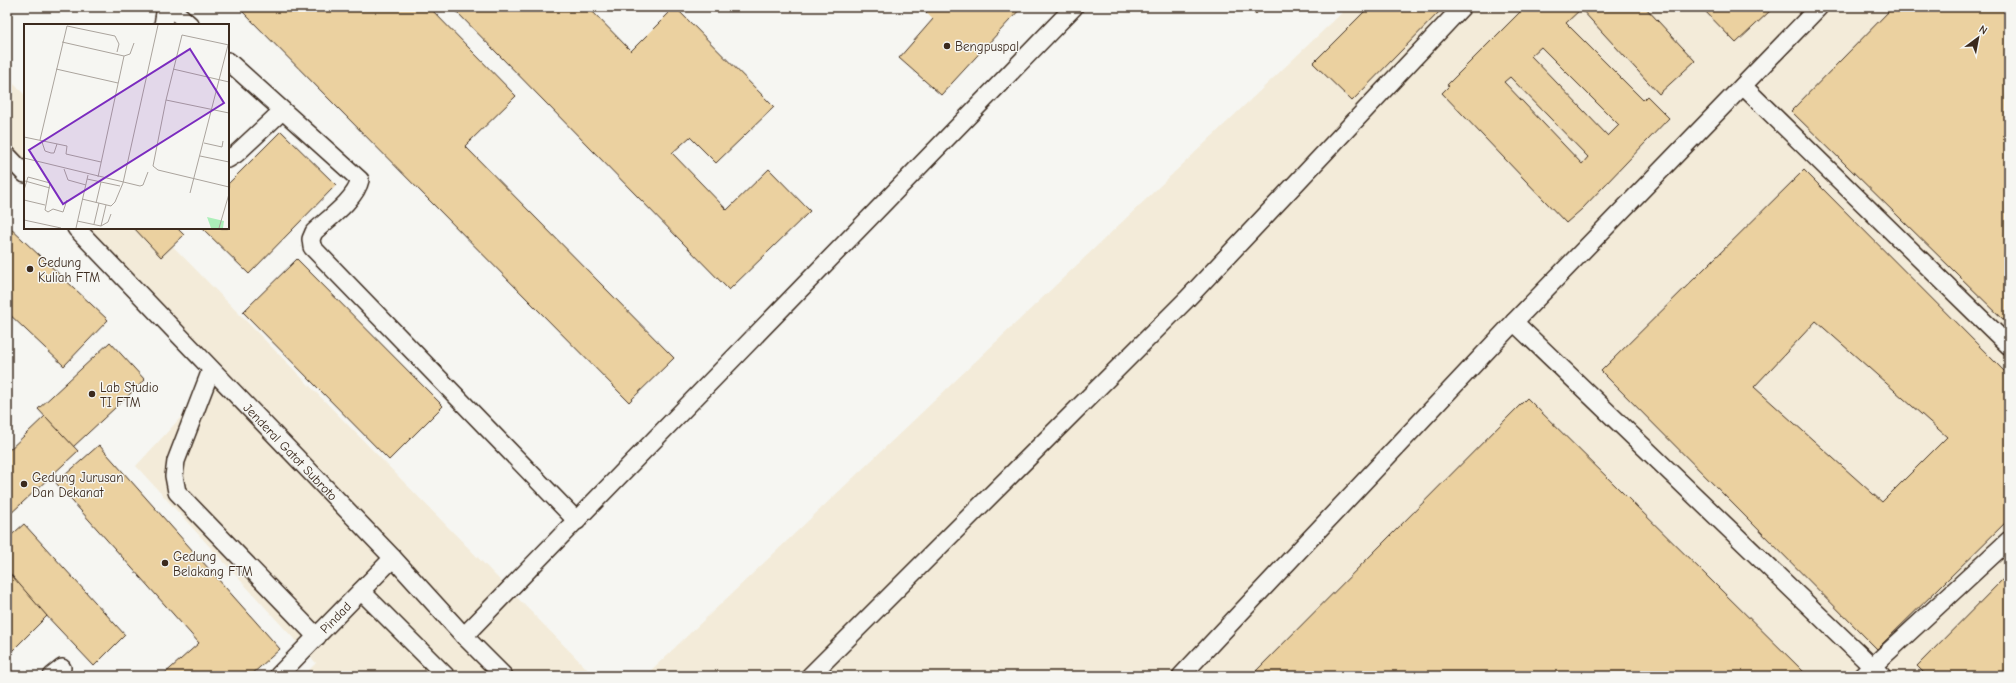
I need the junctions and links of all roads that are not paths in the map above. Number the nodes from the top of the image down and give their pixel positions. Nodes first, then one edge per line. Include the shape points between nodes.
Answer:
1 (166, 7) edge
2 (170, 7) edge
3 (1074, 7) edge
4 (1462, 7) edge
5 (1819, 7) edge
6 (163, 24) edge
7 (189, 24) edge
8 (229, 61) edge
9 (1743, 86) junction
10 (282, 111) junction
11 (7, 155) edge
12 (229, 158) edge
13 (24, 173) edge
14 (77, 229) edge
15 (1514, 322) junction
16 (2009, 346) edge
17 (211, 370) junction
18 (577, 521) junction
19 (2009, 540) edge
20 (393, 558) junction
21 (361, 591) junction
22 (464, 636) junction
23 (317, 638) junction
24 (1872, 673) edge
25 (278, 676) edge
26 (446, 676) edge
27 (504, 676) edge
28 (810, 676) edge
29 (1181, 676) edge

1 - 6 lane
2 - 7 lane
3 - 18 lane
4 - 28 lane via 1187,299
5 - 9 lane
8 - 10 lane
9 - 15 lane
9 - 16 lane
10 - 12 lane
10 - 18 lane via 360,180 351,197 314,232 311,239 312,247
11 - 13 lane
14 - 17 lane, Jenderal Gatot Subroto
15 - 24 lane
15 - 29 lane
17 - 20 lane, Jenderal Gatot Subroto
17 - 23 lane via 176,461 174,476 177,492
18 - 22 lane
19 - 24 lane
20 - 21 lane, Pindad
20 - 22 lane, Jenderal Gatot Subroto
21 - 23 lane, Pindad
21 - 26 lane
22 - 27 lane, Jenderal Gatot Subroto
23 - 25 lane, Pindad

